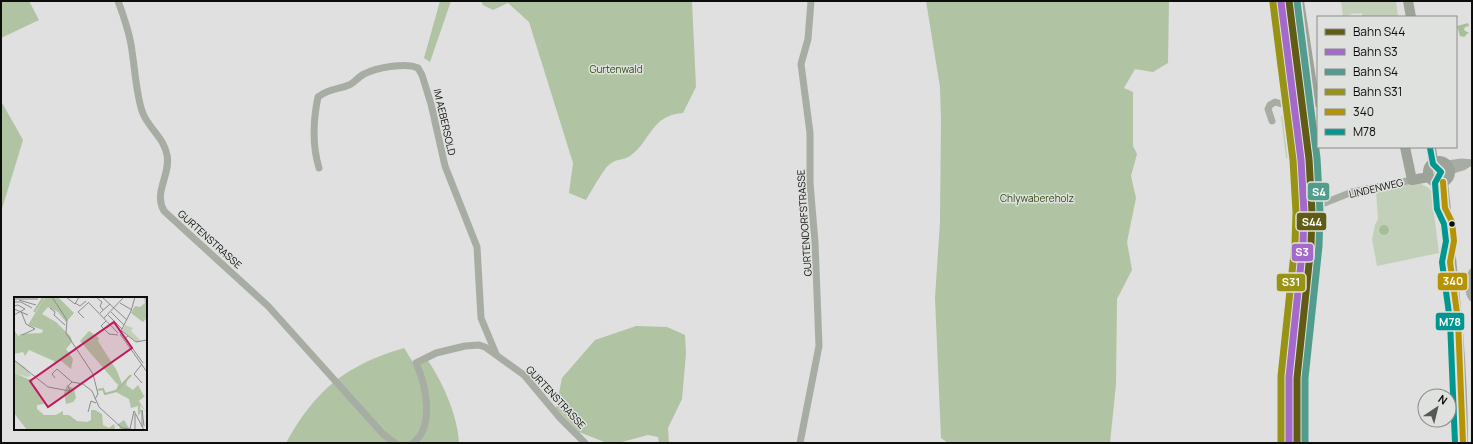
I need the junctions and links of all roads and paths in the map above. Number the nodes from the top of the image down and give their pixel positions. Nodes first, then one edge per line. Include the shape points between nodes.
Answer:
1 (118, 1) edge
2 (811, 1) edge
3 (1299, 1) edge
4 (1408, 1) edge
5 (1411, 16) edge
6 (1317, 99) edge
7 (1317, 102) edge
8 (1272, 121) dead end
9 (1405, 148) edge
10 (1431, 148) edge
11 (1438, 148) edge
12 (1470, 163) edge
13 (319, 168) dead end
14 (1438, 171) junction
15 (1412, 176) junction
16 (1317, 206) dead end
17 (1472, 272) edge
18 (1472, 298) edge
19 (496, 354) junction
20 (395, 443) edge
21 (413, 443) edge
22 (585, 443) edge
23 (800, 443) edge
24 (1463, 443) edge

1 - 20 street, GURTENSTRASSE via 132,48 141,109 167,152 167,171 160,195 164,211 268,306 383,434
2 - 23 street, GURTENDORFSTRASSE via 808,39 801,69 810,133 810,183 819,346
3 - 6 main road via 1312,85
4 - 5 main road
7 - 8 street via 1296,108 1275,102 1268,109
9 - 15 main road
10 - 14 main road
11 - 14 main road
12 - 14 street, LINDENWEG via 1463,167
13 - 19 street, IM AEBERSOLD via 313,137 318,97 327,90 350,85 375,69 407,65 418,68 431,104 446,171 476,247 481,318
14 - 15 main road, LINDENWEG
14 - 24 main road via 1458,320
15 - 16 street, LINDENWEG via 1352,192
17 - 18 street via 1469,278
19 - 21 street, GURTENSTRASSE via 485,347 472,345 436,353 416,363 422,378 426,412 424,429
19 - 22 street, GURTENSTRASSE via 528,379 560,418

